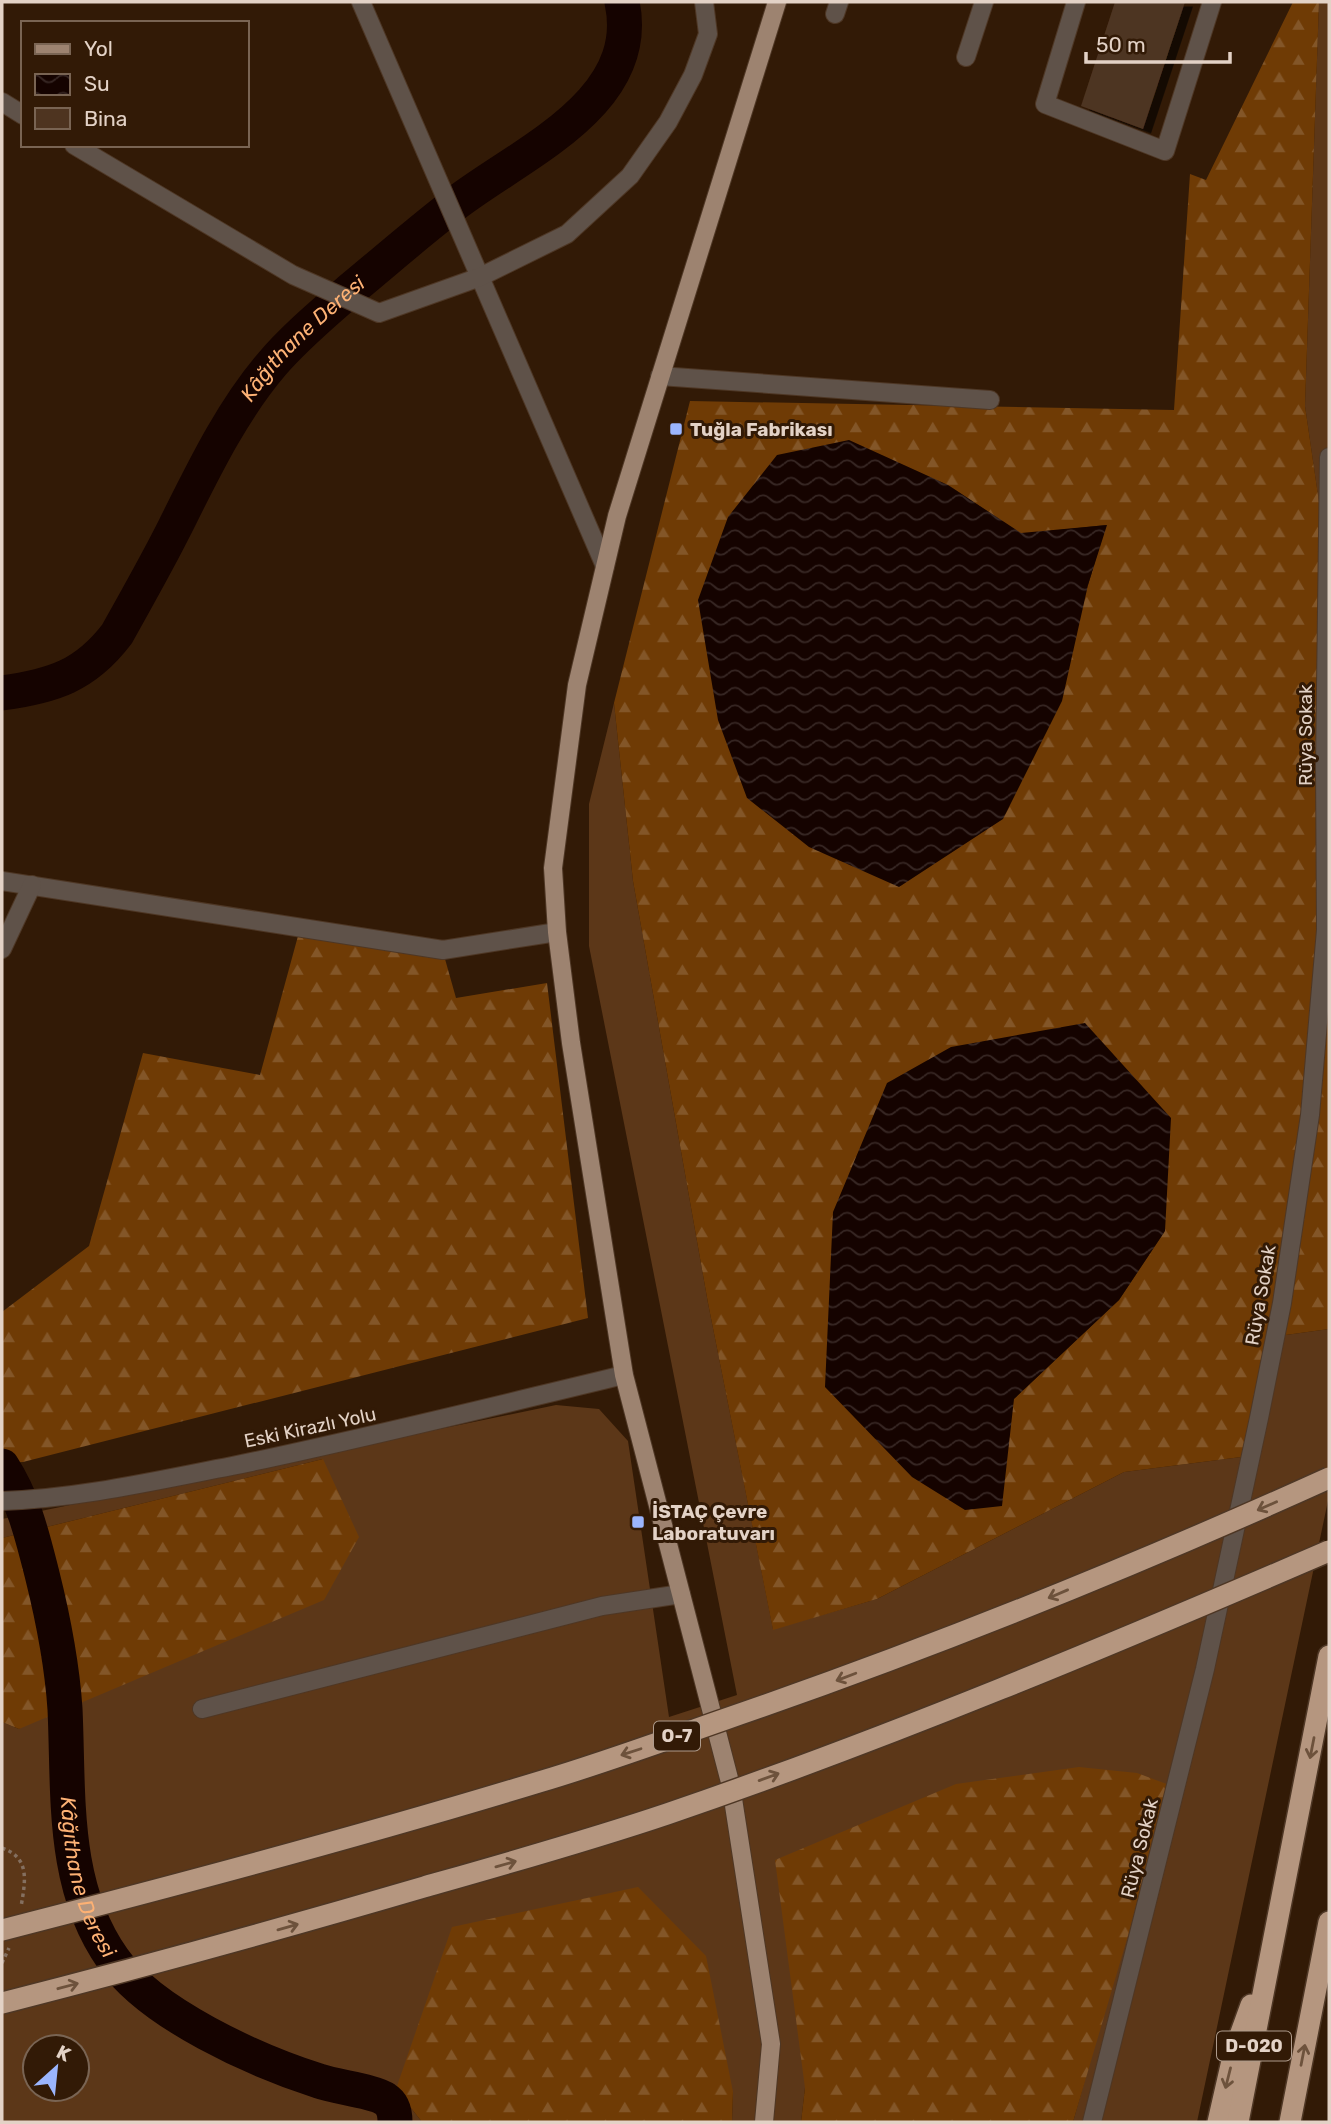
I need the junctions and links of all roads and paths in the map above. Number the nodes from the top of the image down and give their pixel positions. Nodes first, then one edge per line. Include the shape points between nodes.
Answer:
1 (361, 2) edge
2 (704, 2) edge
3 (777, 2) edge
4 (984, 2) edge
5 (1076, 2) edge
6 (1212, 2) edge
7 (966, 57) dead end
8 (2, 102) edge
9 (21, 114) edge
10 (77, 147) edge
11 (480, 277) junction
12 (660, 376) junction
13 (990, 400) dead end
14 (1329, 457) edge
15 (605, 566) junction
16 (2, 881) edge
17 (32, 885) junction
18 (558, 932) junction
19 (2, 949) edge
20 (624, 1375) junction
21 (1329, 1478) edge
22 (2, 1501) edge
23 (1329, 1551) edge
24 (681, 1594) junction
25 (1329, 1656) edge
26 (202, 1709) dead end
27 (2, 1848) edge
28 (20, 1909) dead end
29 (1329, 1922) edge
30 (7, 1936) edge
31 (2, 1963) edge
32 (1269, 1969) junction
33 (2, 2003) edge
34 (764, 2122) edge
35 (1092, 2122) edge
36 (1218, 2122) edge
37 (1238, 2122) edge
38 (1290, 2122) edge

1 - 11 street
2 - 11 street via 708,34 693,75 668,122 629,176 567,234
3 - 12 main road
4 - 7 street
5 - 6 street via 1045,104 1165,151
8 - 9 street
10 - 11 street via 293,275 379,313
11 - 15 street
12 - 13 street
12 - 15 main road
14 - 35 street, Rüya Sokak via 1326,930 1310,1115 1282,1303 1202,1682
15 - 18 main road via 575,698 554,868
16 - 17 street
17 - 18 street via 443,950
17 - 19 street
18 - 20 main road
20 - 22 street, Eski Kirazlı Yolu via 320,1447 94,1494
20 - 24 main road
21 -> 30 highway, O-7, bridge via 999,1619 812,1690 541,1782
33 -> 23 highway, bridge via 258,1936 666,1814 1052,1669
24 - 26 street via 602,1606
24 - 34 main road via 731,1786 771,2044
25 -> 32 highway, D-020
27 - 28 path via 21,1860 26,1874
38 -> 29 highway, D-020
30 - 31 path
32 -> 36 highway via 1234,2052
32 - 37 highway, D-020

